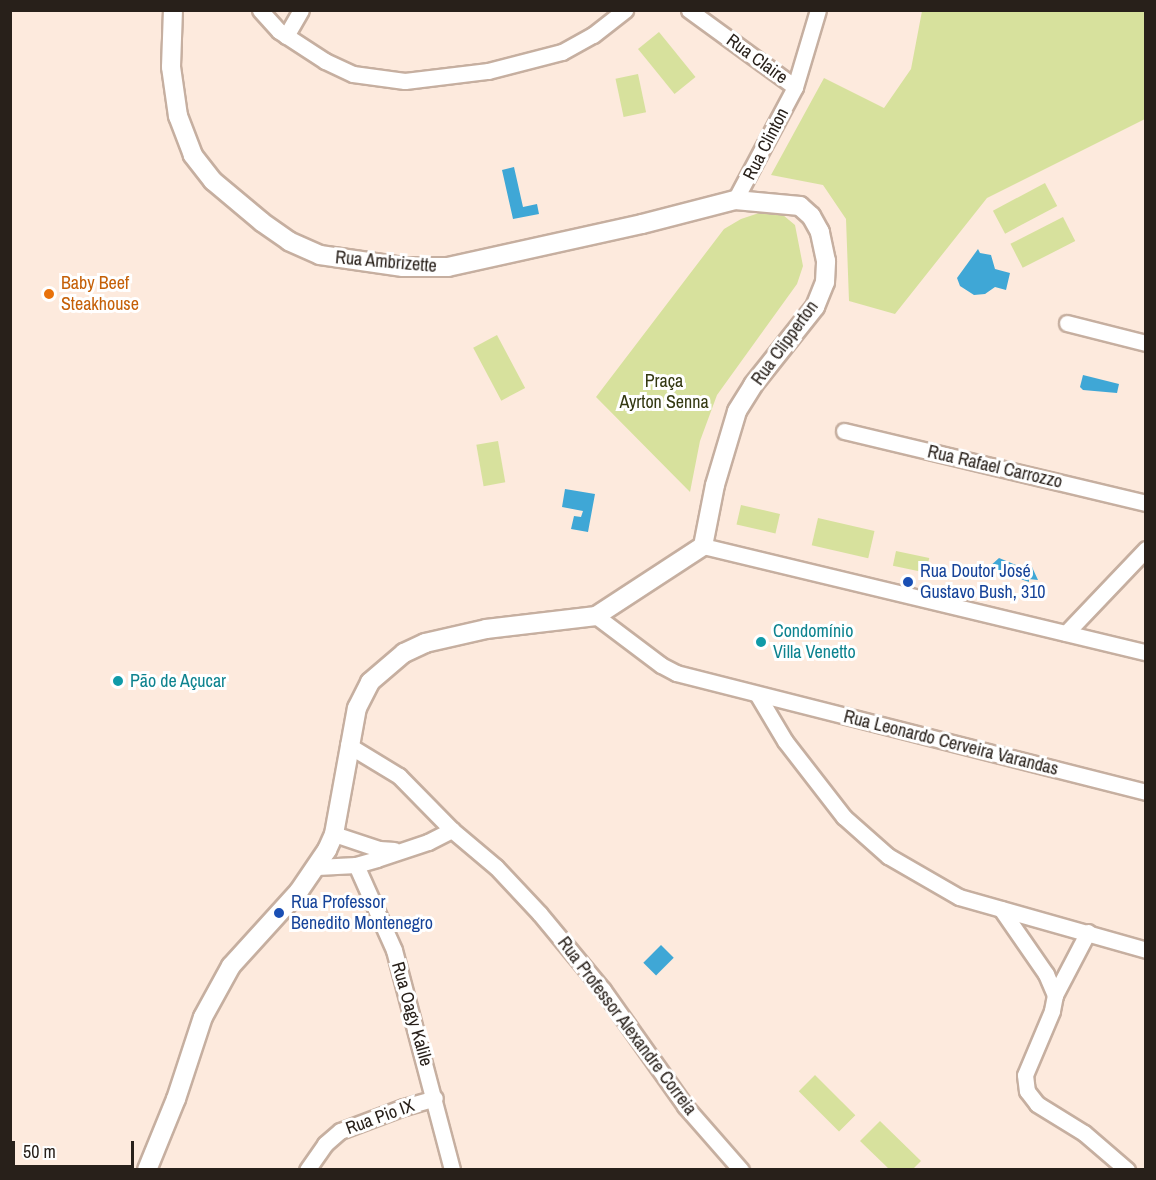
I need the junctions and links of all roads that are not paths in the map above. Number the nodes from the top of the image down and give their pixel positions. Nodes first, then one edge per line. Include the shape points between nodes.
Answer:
1 (173, 10) edge
2 (260, 10) edge
3 (301, 10) edge
4 (626, 10) edge
5 (689, 10) edge
6 (818, 10) edge
7 (286, 36) junction
8 (795, 87) junction
9 (735, 201) junction
10 (1067, 323) dead end
11 (1146, 343) edge
12 (844, 431) dead end
13 (1146, 503) edge
14 (703, 546) junction
15 (1146, 549) edge
16 (596, 616) junction
17 (1066, 633) junction
18 (1146, 652) edge
19 (757, 694) junction
20 (348, 745) junction
21 (1146, 792) edge
22 (452, 830) junction
23 (334, 834) junction
24 (406, 850) junction
25 (356, 865) junction
26 (317, 867) junction
27 (1001, 909) junction
28 (1088, 932) junction
29 (1146, 950) edge
30 (1055, 995) junction
31 (435, 1098) junction
32 (147, 1170) edge
33 (307, 1170) edge
34 (452, 1170) edge
35 (741, 1170) edge
36 (1127, 1170) edge

1 - 9 street, Rua Ambrizette via 171,67 178,116 202,168 262,222 289,241 320,255 403,267 448,267
2 - 7 street
3 - 7 street
4 - 7 street via 562,52 488,71 416,80 353,74
5 - 8 street, Rua Claire
6 - 8 street, Rua Clinton
8 - 9 street, Rua Clinton
9 - 14 street, Rua Clipperton via 800,206 812,216 826,261 825,282 815,307 737,411 715,485
10 - 11 street
12 - 13 street, Rua Rafael Carrozzo
14 - 16 street
14 - 17 street
15 - 17 street
16 - 19 street, Rua Leonardo Cerveira Varandas via 676,673
16 - 20 street via 486,629 425,643 404,653 370,682 357,708
17 - 18 street
19 - 21 street, Rua Leonardo Cerveira Varandas
19 - 27 street via 785,741 844,817 888,856 959,897
20 - 22 street, Rua Professor Alexandre Correia via 399,776
20 - 23 street
22 - 24 street
22 - 35 street, Rua Professor Alexandre Correia via 496,867 576,954 685,1106
23 - 24 street via 379,849
23 - 26 street
24 - 25 street
25 - 26 street
25 - 31 street, Rua Oagy Kalile via 394,950
26 - 32 street via 231,966 203,1017
27 - 28 street
27 - 30 street via 1046,974
28 - 29 street
28 - 30 street
30 - 36 street via 1025,1075 1027,1091 1037,1104 1084,1133
31 - 33 street, Rua Pio IX via 340,1131 325,1144
31 - 34 street, Rua Oagy Kalile

